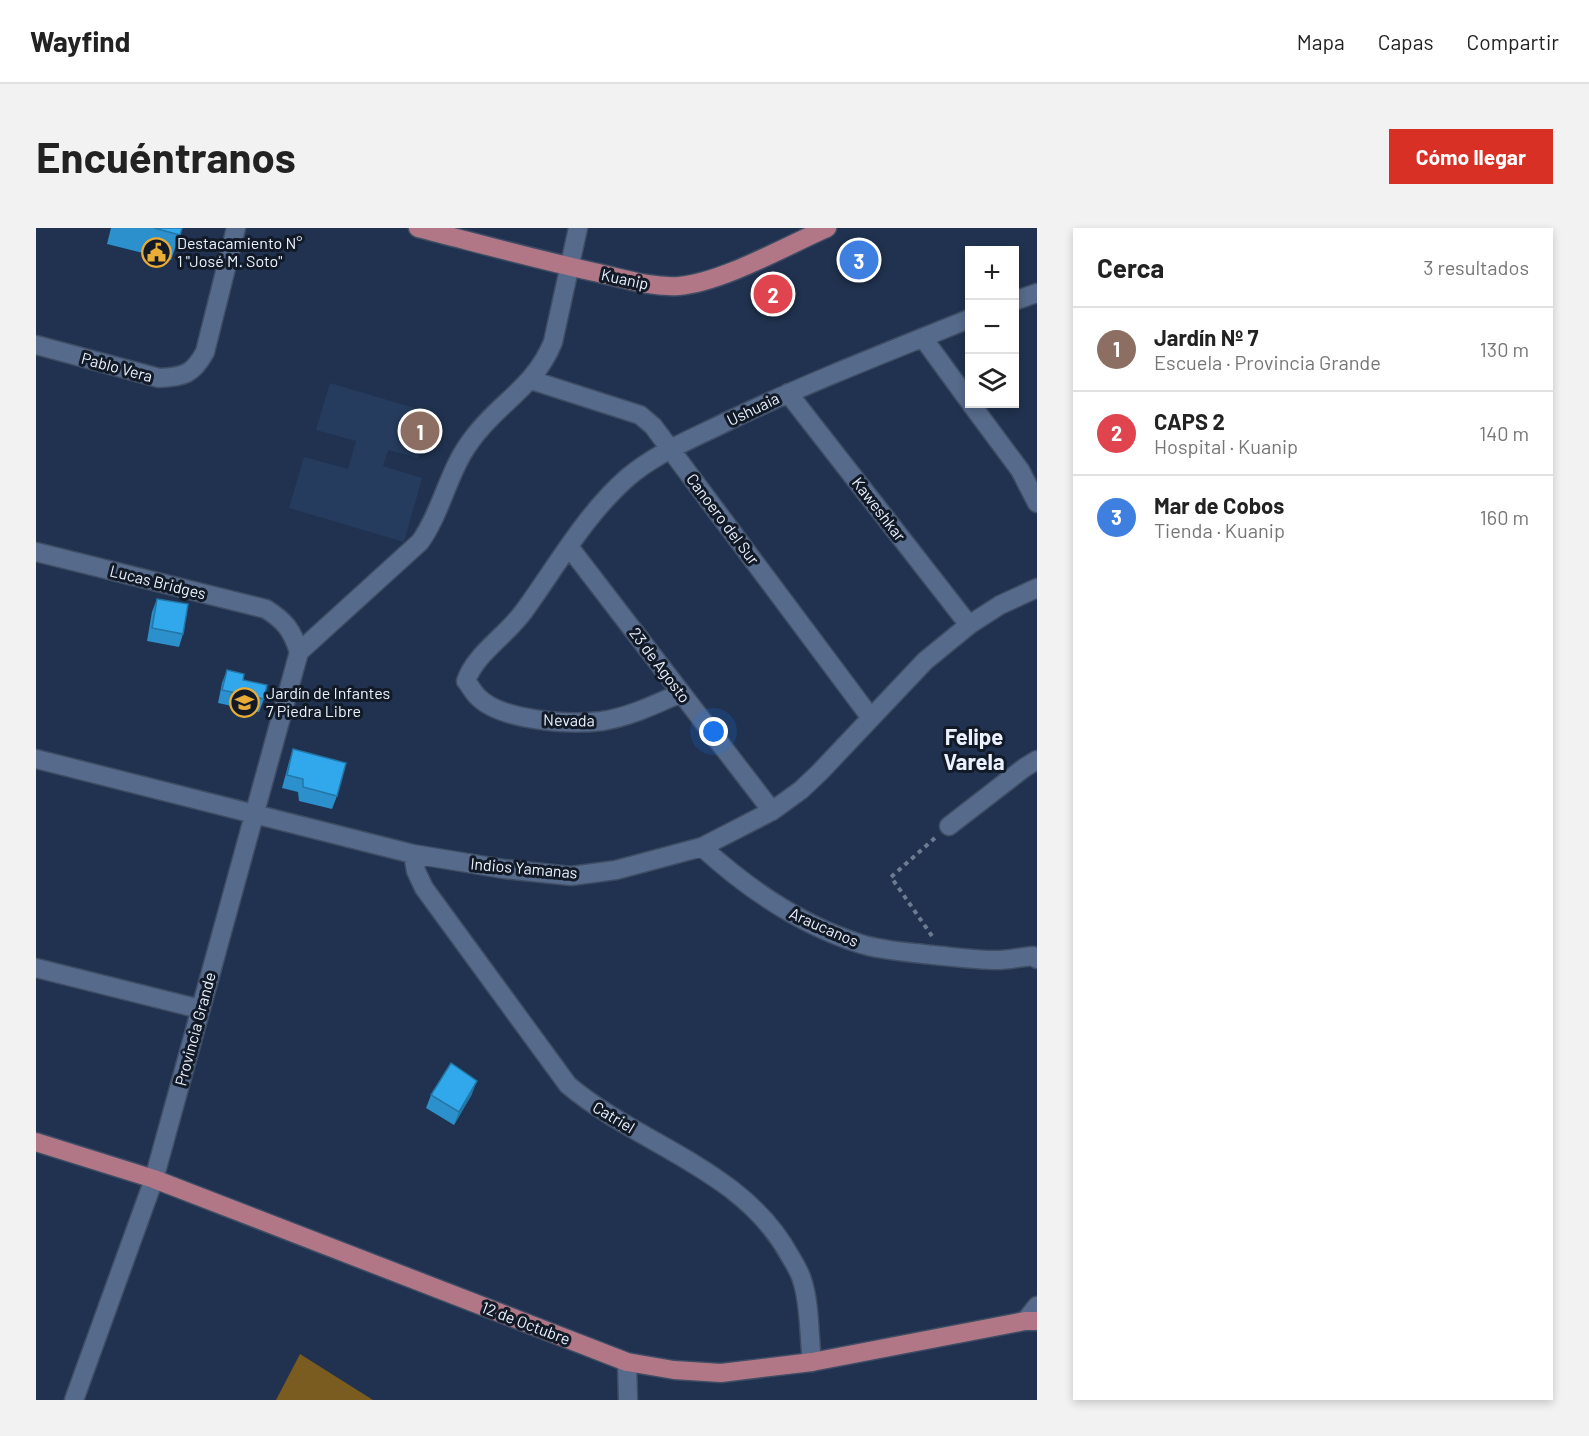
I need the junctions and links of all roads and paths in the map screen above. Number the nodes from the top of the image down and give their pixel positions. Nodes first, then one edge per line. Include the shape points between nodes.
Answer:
1 (236, 228) edge
2 (418, 228) edge
3 (578, 228) edge
4 (827, 228) edge
5 (568, 266) junction
6 (1037, 292) edge
7 (1019, 300) edge
8 (965, 321) edge
9 (923, 338) junction
10 (36, 345) edge
11 (531, 380) junction
12 (788, 393) junction
13 (965, 395) edge
14 (974, 408) edge
15 (671, 448) junction
16 (1037, 503) edge
17 (570, 548) junction
18 (36, 552) edge
19 (1037, 588) edge
20 (969, 625) junction
21 (299, 652) junction
22 (466, 681) joint
23 (681, 693) junction
24 (871, 718) junction
25 (36, 759) edge
26 (1037, 760) edge
27 (772, 811) junction
28 (254, 813) junction
29 (949, 826) joint
30 (702, 847) junction
31 (413, 854) junction
32 (946, 956) junction
33 (1036, 956) edge
34 (36, 968) edge
35 (200, 1009) junction
36 (36, 1142) edge
37 (154, 1179) junction
38 (1037, 1306) edge
39 (1031, 1321) edge
40 (627, 1362) junction
41 (812, 1362) junction
42 (74, 1400) edge
43 (628, 1400) edge

1 - 10 street, Pablo Vera via 205,352 197,368 179,377 159,378
2 - 5 main road, Kuanip
3 - 5 street
4 - 5 main road, Kuanip via 729,272 680,286 644,284
5 - 11 street via 553,342
6 - 7 street
8 - 9 street, Ushuaia
9 - 12 street, Ushuaia
9 - 13 street
11 - 15 street, Canoero del Sur via 640,415
11 - 21 street via 489,418 469,443 420,542
12 - 15 street, Ushuaia
12 - 20 street, Kaweshkar
14 - 16 street via 1020,470
15 - 17 street, Ushuaia via 628,478 597,510
15 - 24 street, Canoero del Sur
17 - 22 street, Ushuaia via 508,631 477,659
17 - 23 street, 23 de Agosto
18 - 21 street, Lucas Bridges via 266,609 292,633
19 - 20 street, Indios Yamanas
20 - 24 street, Indios Yamanas via 925,661
21 - 28 street, Provincia Grande
22 - 23 street, Nevada via 478,698 501,710 525,718 567,722 632,713
23 - 27 street, 23 de Agosto
24 - 27 street, Indios Yamanas via 801,790
25 - 28 street, Indios Yamanas
26 - 29 street
27 - 30 street, Indios Yamanas
28 - 31 street, Indios Yamanas
28 - 35 street, Provincia Grande
29 - 32 path via 891,877
30 - 31 street, Indios Yamanas via 616,870 571,876
30 - 32 street, Araucanos via 754,891 809,924 862,945
31 - 41 street, Catriel via 424,888 568,1085 588,1102 707,1172 751,1204 783,1242 802,1280
32 - 33 street, Araucanos via 998,960
34 - 35 street
35 - 37 street, Provincia Grande
36 - 37 main road, 12 de Octubre
37 - 40 main road, 12 de Octubre
37 - 42 street, Provincia Grande
38 - 39 street
39 - 41 main road, 12 de Octubre
40 - 41 main road, 12 de Octubre via 722,1373
40 - 43 street

